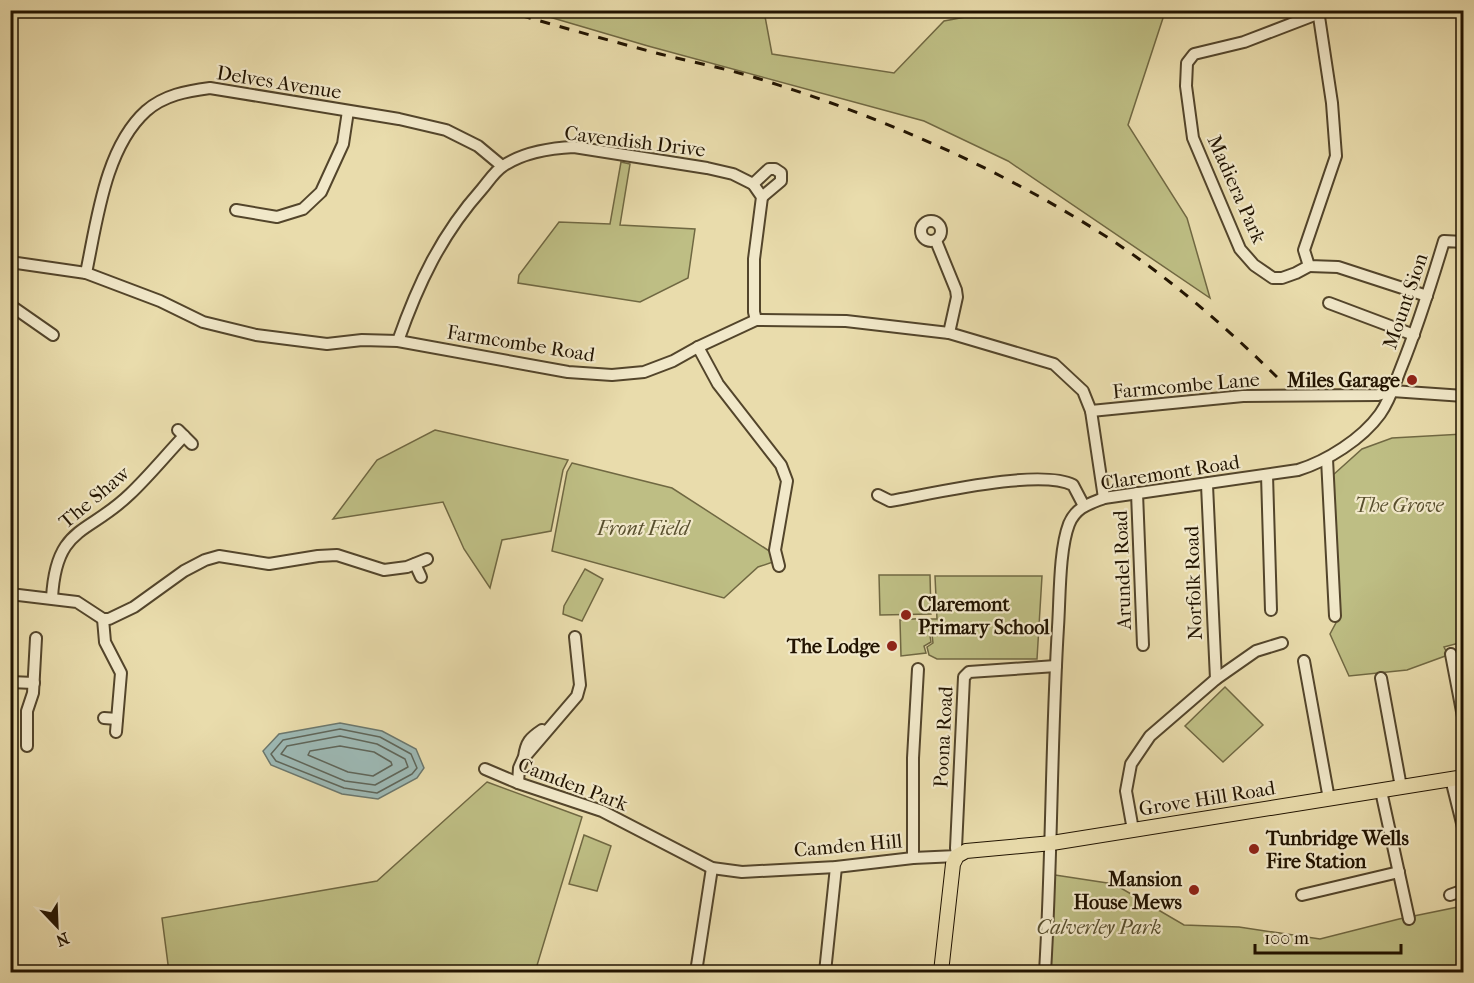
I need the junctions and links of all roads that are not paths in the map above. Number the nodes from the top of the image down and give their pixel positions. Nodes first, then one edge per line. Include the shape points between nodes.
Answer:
1 (1317, 12) edge
2 (1464, 92) edge
3 (348, 111) junction
4 (1464, 154) edge
5 (502, 166) junction
6 (753, 184) junction
7 (762, 197) junction
8 (236, 210) dead end
9 (936, 241) dead end
10 (1464, 242) edge
11 (10, 262) edge
12 (1309, 266) junction
13 (86, 273) junction
14 (1427, 296) junction
15 (1329, 303) dead end
16 (10, 305) edge
17 (756, 320) junction
18 (949, 333) junction
19 (53, 335) dead end
20 (1414, 335) junction
21 (398, 341) junction
22 (698, 347) junction
23 (1392, 391) junction
24 (1464, 396) edge
25 (1091, 411) junction
26 (185, 437) dead end
27 (1327, 459) junction
28 (1268, 475) junction
29 (1207, 484) junction
30 (1137, 493) junction
31 (878, 495) dead end
32 (1104, 498) junction
33 (1084, 506) junction
34 (427, 559) dead end
35 (415, 564) junction
36 (779, 566) dead end
37 (421, 577) dead end
38 (10, 594) edge
39 (52, 598) junction
40 (1271, 610) dead end
41 (1335, 616) dead end
42 (103, 619) junction
43 (575, 637) dead end
44 (36, 638) dead end
45 (1282, 643) dead end
46 (1143, 645) dead end
47 (1451, 654) dead end
48 (1304, 661) dead end
49 (1056, 666) junction
50 (918, 669) dead end
51 (1381, 678) dead end
52 (1216, 679) junction
53 (10, 682) edge
54 (34, 683) junction
55 (104, 718) dead end
56 (117, 718) junction
57 (1464, 722) edge
58 (116, 732) dead end
59 (27, 746) dead end
60 (485, 769) dead end
61 (1457, 778) edge
62 (519, 783) junction
63 (1401, 787) junction
64 (1381, 790) junction
65 (1329, 798) junction
66 (1133, 830) junction
67 (1464, 831) edge
68 (1052, 843) junction
69 (957, 856) junction
70 (913, 858) junction
71 (836, 867) junction
72 (712, 868) junction
73 (742, 872) joint
74 (1400, 872) junction
75 (1464, 890) edge
76 (1302, 895) dead end
77 (1450, 895) dead end
78 (1409, 919) dead end
79 (696, 972) edge
80 (825, 972) edge
81 (941, 972) edge
82 (1045, 972) edge

1 - 12 street via 1332,103 1335,156 1304,250
1 - 12 street, Madiera Park via 1244,42 1194,54 1187,63 1186,86 1193,138 1240,249 1273,278
2 - 4 street
3 - 5 street, Delves Avenue via 446,130 478,146
3 - 8 street via 343,144 321,192 303,209 277,217
3 - 13 street, Delves Avenue via 210,88 186,91 147,110 116,154
5 - 6 street, Cavendish Drive via 536,152 574,147 707,168
5 - 21 street, Cavendish Drive via 463,209 434,255
6 - 7 street
6 - 7 street via 769,169 781,173 781,181
7 - 17 street via 754,259
9 - 18 street via 957,297
10 - 14 street, Mount Sion via 1444,241
11 - 13 street, Farmcombe Road
12 - 14 street via 1338,267
13 - 21 street, Farmcombe Road via 203,322 256,335 327,344
14 - 20 street, Mount Sion
15 - 20 street
16 - 19 street
17 - 18 street, Farmcombe Road via 846,321
17 - 22 street, Farmcombe Road
18 - 25 street, Farmcombe Road via 1054,364 1083,391
20 - 23 street, Mount Sion
21 - 22 street, Farmcombe Road via 568,372 612,375 644,372
22 - 36 street via 718,384 781,465 787,481 775,550
23 - 24 street, Farmcombe Lane
23 - 25 street, Farmcombe Lane via 1378,395 1243,396
23 - 27 street, Claremont Road via 1380,415
25 - 32 street, Farmcombe Road
26 - 39 street, The Shaw via 130,494 73,535 58,561
27 - 28 street, Claremont Road via 1298,471
27 - 41 street
28 - 29 street, Claremont Road
28 - 40 street
29 - 30 street, Claremont Road
29 - 52 street, Norfolk Road
30 - 32 street, Claremont Road
30 - 46 street, Arundel Road
31 - 33 street via 890,501 1004,482 1053,480 1073,486
32 - 33 street, Claremont Road
33 - 49 street, Claremont Road via 1073,515 1066,540
34 - 35 street
35 - 37 street
35 - 42 street via 384,570 337,555 269,564 219,556 184,571 122,614
38 - 39 street
39 - 42 street via 77,602
42 - 56 street via 105,642 121,673
43 - 62 street via 580,685 577,696 550,725 529,739 519,768
44 - 54 street
45 - 52 street via 1256,651
47 - 57 street
48 - 65 street
49 - 68 street, Claremont Road
49 - 69 street, Poona Road via 969,672 964,677
50 - 70 street
51 - 63 street
52 - 66 street via 1150,736 1131,764 1126,791
53 - 54 street
54 - 59 street via 27,711
55 - 56 street
56 - 58 street
60 - 62 street, Camden Park
61 - 63 main road, Grove Hill Road
61 - 67 street
62 - 72 street, Camden Park via 602,811
63 - 64 main road, Grove Hill Road
64 - 65 main road, Grove Hill Road
64 - 74 street
65 - 66 main road, Grove Hill Road
66 - 68 main road, Grove Hill Road
68 - 69 main road, Grove Hill Road via 966,851
68 - 82 street
69 - 70 street, Camden Hill
69 - 81 main road
70 - 71 street, Camden Hill
71 - 73 street, Camden Hill
71 - 80 street
72 - 73 street, Camden Park
72 - 79 street
74 - 76 street
74 - 78 street
75 - 77 street

